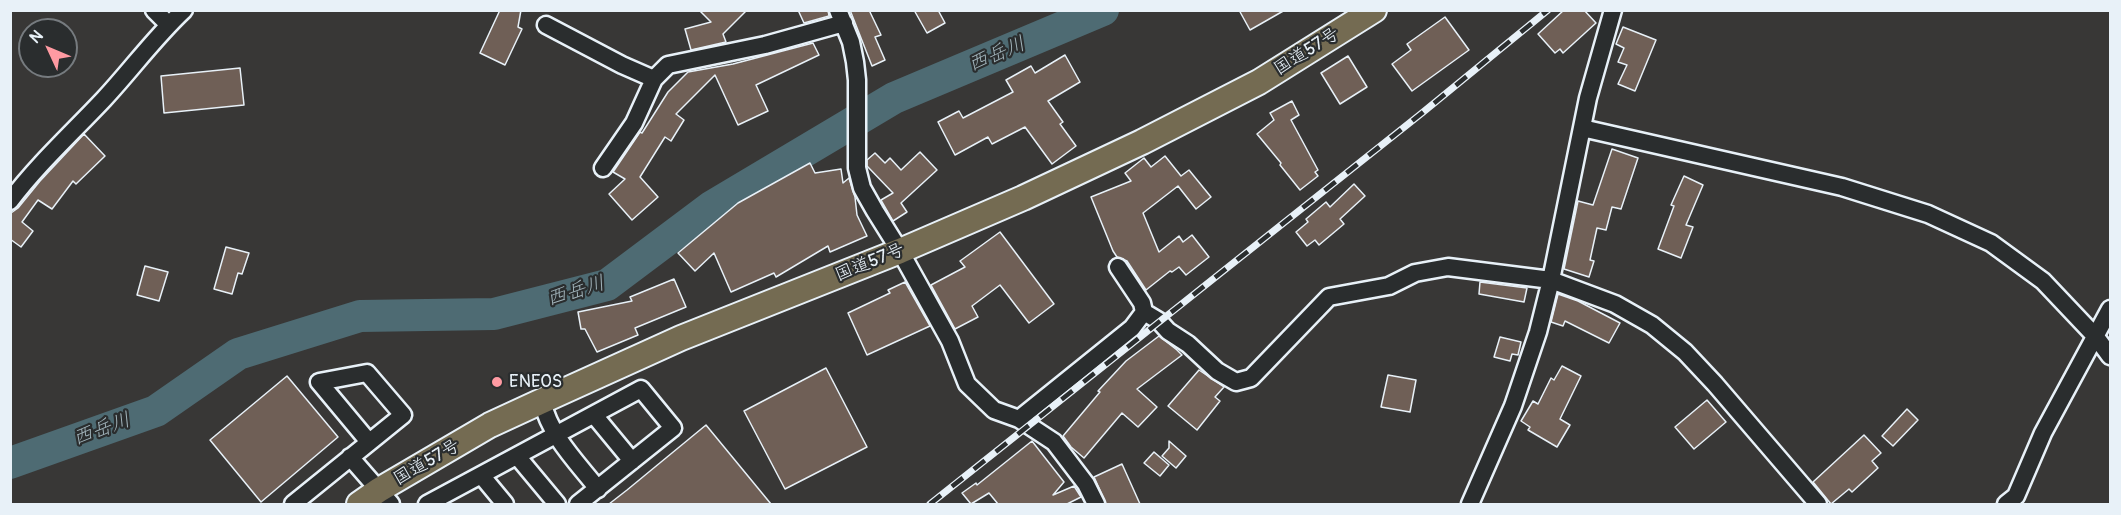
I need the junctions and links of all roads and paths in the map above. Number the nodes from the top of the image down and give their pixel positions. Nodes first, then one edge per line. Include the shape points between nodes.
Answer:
1 (154, 10) edge
2 (184, 10) edge
3 (1374, 10) edge
4 (1613, 10) edge
5 (841, 17) edge
6 (169, 25) junction
7 (546, 25) dead end
8 (654, 79) junction
9 (1582, 128) junction
10 (603, 168) dead end
11 (10, 201) edge
12 (900, 251) junction
13 (1118, 267) dead end
14 (1551, 280) junction
15 (2110, 309) edge
16 (1144, 312) junction
17 (2096, 337) junction
18 (2110, 356) edge
19 (542, 401) junction
20 (594, 415) junction
21 (1019, 419) junction
22 (555, 436) junction
23 (369, 442) junction
24 (517, 456) junction
25 (350, 458) junction
26 (632, 461) junction
27 (481, 476) junction
28 (598, 489) junction
29 (385, 497) edge
30 (448, 500) edge
31 (293, 504) edge
32 (359, 504) edge
33 (427, 504) edge
34 (505, 504) edge
35 (557, 504) edge
36 (578, 504) edge
37 (1096, 504) edge
38 (1470, 504) edge
39 (1818, 504) edge
40 (2006, 504) edge

1 - 6 street
2 - 6 street
3 - 12 highway, 国道57号 via 1259,82 1142,142
4 - 9 street
5 - 8 street via 765,45 668,65
5 - 12 street via 851,42 857,81 857,168 862,188
6 - 11 street
7 - 8 street
8 - 10 street via 634,123
9 - 14 street
9 - 17 street via 1842,187 1928,214 1991,243 2043,281
12 - 19 highway, 国道57号 via 681,338
12 - 21 street via 950,341 967,384 994,410
13 - 16 street
14 - 16 street via 1448,267 1415,273 1389,286 1329,297 1251,378 1236,382
14 - 38 street via 1513,406
14 - 39 street via 1615,304 1652,325 1685,352
15 - 17 street
16 - 21 street via 1132,328
17 - 18 street
17 - 40 street via 2043,433 2016,496
19 - 22 street
19 - 29 highway, 国道57号 via 490,425
20 - 22 street
20 - 26 street
20 - 26 street via 641,390 673,428
21 - 37 street via 1053,442 1086,484
22 - 24 street
22 - 28 street
23 - 23 street via 403,414 367,373 319,382
23 - 25 street
24 - 27 street
24 - 35 street
25 - 29 street
25 - 31 street
26 - 28 street
27 - 30 street
27 - 34 street
28 - 36 street
29 - 32 highway, 国道57号
30 - 33 street

